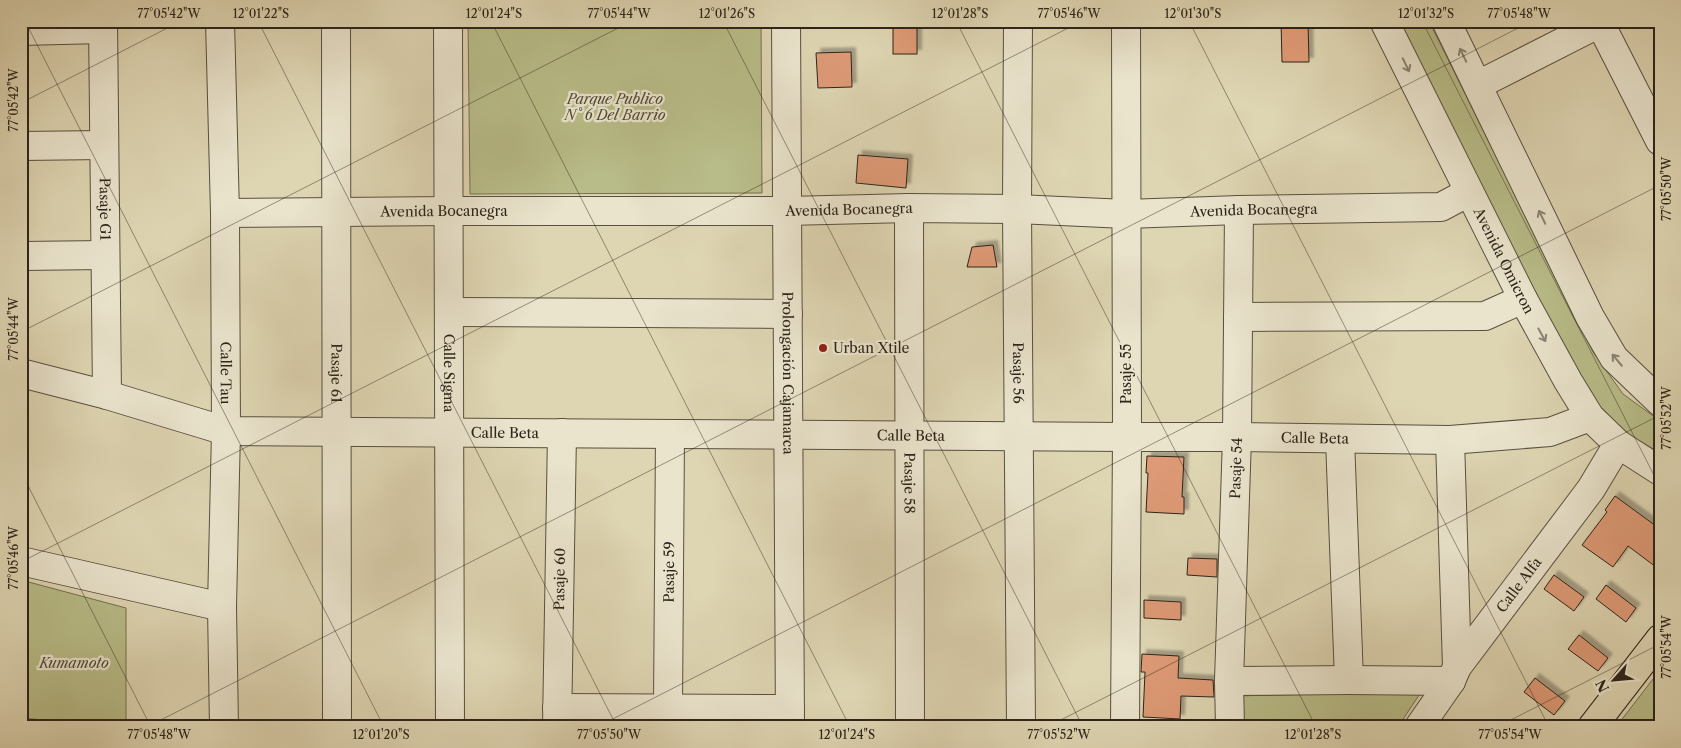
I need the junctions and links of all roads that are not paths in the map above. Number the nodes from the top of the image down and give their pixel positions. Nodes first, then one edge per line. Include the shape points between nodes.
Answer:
1 (220, 21) edge
2 (336, 21) edge
3 (448, 21) edge
4 (786, 21) edge
5 (1018, 21) edge
6 (1126, 21) edge
7 (1384, 21) edge
8 (1446, 21) edge
9 (1602, 22) edge
10 (103, 25) edge
11 (21, 31) edge
12 (1478, 86) junction
13 (1660, 141) edge
14 (104, 145) junction
15 (21, 146) edge
16 (1469, 192) junction
17 (909, 208) junction
18 (1017, 209) junction
19 (1239, 210) junction
20 (449, 211) junction
21 (787, 211) junction
22 (337, 212) junction
23 (225, 213) junction
24 (1126, 214) junction
25 (105, 255) junction
26 (21, 256) edge
27 (1523, 299) junction
28 (450, 312) junction
29 (788, 314) junction
30 (1238, 317) junction
31 (21, 373) edge
32 (1657, 394) edge
33 (107, 395) junction
34 (1590, 417) junction
35 (226, 431) junction
36 (338, 432) junction
37 (449, 433) junction
38 (562, 433) junction
39 (670, 434) junction
40 (788, 435) junction
41 (910, 436) junction
42 (1019, 437) junction
43 (1127, 437) junction
44 (1237, 437) junction
45 (1340, 439) junction
46 (1450, 440) junction
47 (1618, 444) junction
48 (1660, 472) edge
49 (21, 561) edge
50 (222, 607) junction
51 (1660, 639) edge
52 (1454, 674) junction
53 (1349, 680) junction
54 (1229, 681) junction
55 (668, 708) junction
56 (557, 718) edge
57 (790, 718) edge
58 (224, 727) edge
59 (337, 727) edge
60 (450, 727) edge
61 (910, 727) edge
62 (1022, 727) edge
63 (1126, 727) edge
64 (1230, 727) edge
65 (1419, 727) edge
66 (1592, 727) edge

1 - 23 street, Calle Tau
2 - 22 street, Pasaje 61
3 - 20 street, Calle Sigma
4 - 21 street, Prolongación Cajamarca
5 - 18 street, Pasaje 56
6 - 24 street, Pasaje 55
7 -> 16 street, Avenida Omicron
12 -> 8 street
9 - 12 street
9 - 13 street
10 - 11 street
10 - 14 street, Pasaje G1
32 -> 12 street via 1614,358 1590,317
14 - 15 street
14 - 25 street, Pasaje G1
16 - 19 street, Avenida Bocanegra via 1441,207
16 - 27 street, Avenida Omicron
17 - 18 street, Avenida Bocanegra
17 - 21 street, Avenida Bocanegra
17 - 41 street, Pasaje 58
18 - 24 street, Avenida Bocanegra
18 - 42 street, Pasaje 56
19 - 24 street, Avenida Bocanegra
19 - 30 street, Pasaje 54
20 - 21 street, Avenida Bocanegra
20 - 22 street, Avenida Bocanegra
20 - 28 street, Calle Sigma
21 - 29 street, Prolongación Cajamarca
22 - 23 street, Avenida Bocanegra
22 - 36 street, Pasaje 61
23 - 35 street, Calle Tau
24 - 43 street, Pasaje 55
25 - 26 street
25 - 33 street, Pasaje G1
27 - 30 street via 1485,316
27 -> 34 street, Avenida Omicron
28 - 29 street
28 - 37 street, Calle Sigma
29 - 40 street, Prolongación Cajamarca
30 - 44 street, Pasaje 54
31 - 33 street, Calle Beta
33 - 35 street, Calle Beta
34 - 46 street, Calle Beta via 1550,432
34 - 47 street, Avenida Omicron
35 - 36 street, Calle Beta
35 - 50 street, Calle Tau
36 - 37 street, Calle Beta
36 - 59 street, Pasaje 61
37 - 38 street, Calle Beta
37 - 60 street, Calle Sigma
38 - 39 street, Calle Beta
38 - 56 street, Pasaje 60
39 - 40 street, Calle Beta
39 - 55 street, Pasaje 59
40 - 41 street, Calle Beta
40 - 57 street, Prolongación Cajamarca
41 - 42 street, Calle Beta
41 - 61 street, Pasaje 58
42 - 43 street, Calle Beta
42 - 62 street, Pasaje 56
43 - 44 street, Calle Beta
43 - 63 street, Pasaje 55
44 - 45 street, Calle Beta
44 - 54 street, Pasaje 54
45 - 46 street, Calle Beta
45 - 53 street
46 - 52 street
47 - 48 street, Avenida Omicron
47 - 52 street, Calle Alfa via 1591,488
49 - 50 street
50 - 58 street, Calle Tau
51 - 66 main road
52 - 53 street
52 - 65 street, Calle Alfa
53 - 54 street
54 - 64 street, Pasaje 54
55 - 56 street
55 - 57 street

